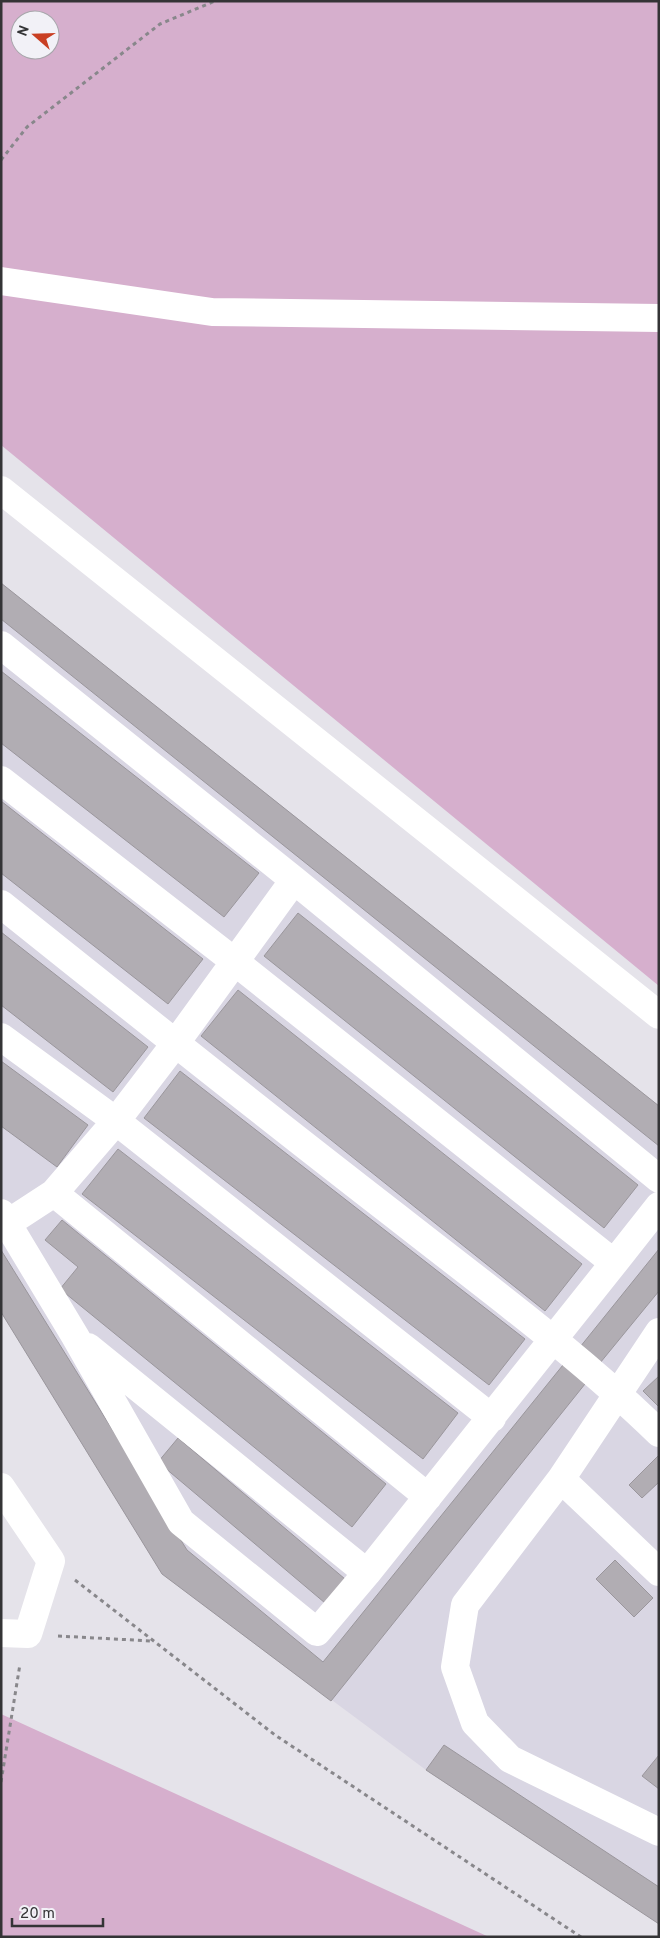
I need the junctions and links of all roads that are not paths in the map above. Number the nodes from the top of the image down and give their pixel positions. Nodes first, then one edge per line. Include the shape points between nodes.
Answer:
1 (1, 282) edge
2 (659, 318) edge
3 (1, 490) edge
4 (1, 645) edge
5 (1, 780) edge
6 (294, 880) junction
7 (1, 904) edge
8 (234, 961) junction
9 (659, 1015) edge
10 (1, 1037) edge
11 (175, 1044) junction
12 (116, 1121) junction
13 (659, 1179) edge
14 (54, 1194) junction
15 (659, 1206) edge
16 (5, 1218) edge
17 (614, 1263) junction
18 (659, 1332) edge
19 (75, 1336) junction
20 (552, 1339) junction
21 (618, 1392) junction
22 (492, 1418) junction
23 (659, 1433) edge
24 (561, 1479) junction
25 (1, 1487) edge
26 (428, 1497) junction
27 (659, 1572) edge
28 (368, 1573) junction
29 (14, 1633) edge
30 (659, 1832) edge

1 - 2 street via 212,312
3 - 9 street
4 - 6 street
5 - 8 street
6 - 8 street
6 - 13 street
7 - 11 street
8 - 11 street
8 - 17 street
10 - 12 street
11 - 12 street
11 - 20 street
12 - 14 street
12 - 22 street
14 - 16 street
14 - 26 street
15 - 17 street
16 - 19 street
17 - 20 street
18 - 21 street
19 - 28 street
19 - 28 street via 180,1522 317,1632
20 - 21 street
20 - 22 street
21 - 23 street
21 - 24 street
22 - 26 street
24 - 27 street
24 - 30 street via 465,1605 455,1667 476,1723 510,1760
25 - 29 street via 51,1561
26 - 28 street

